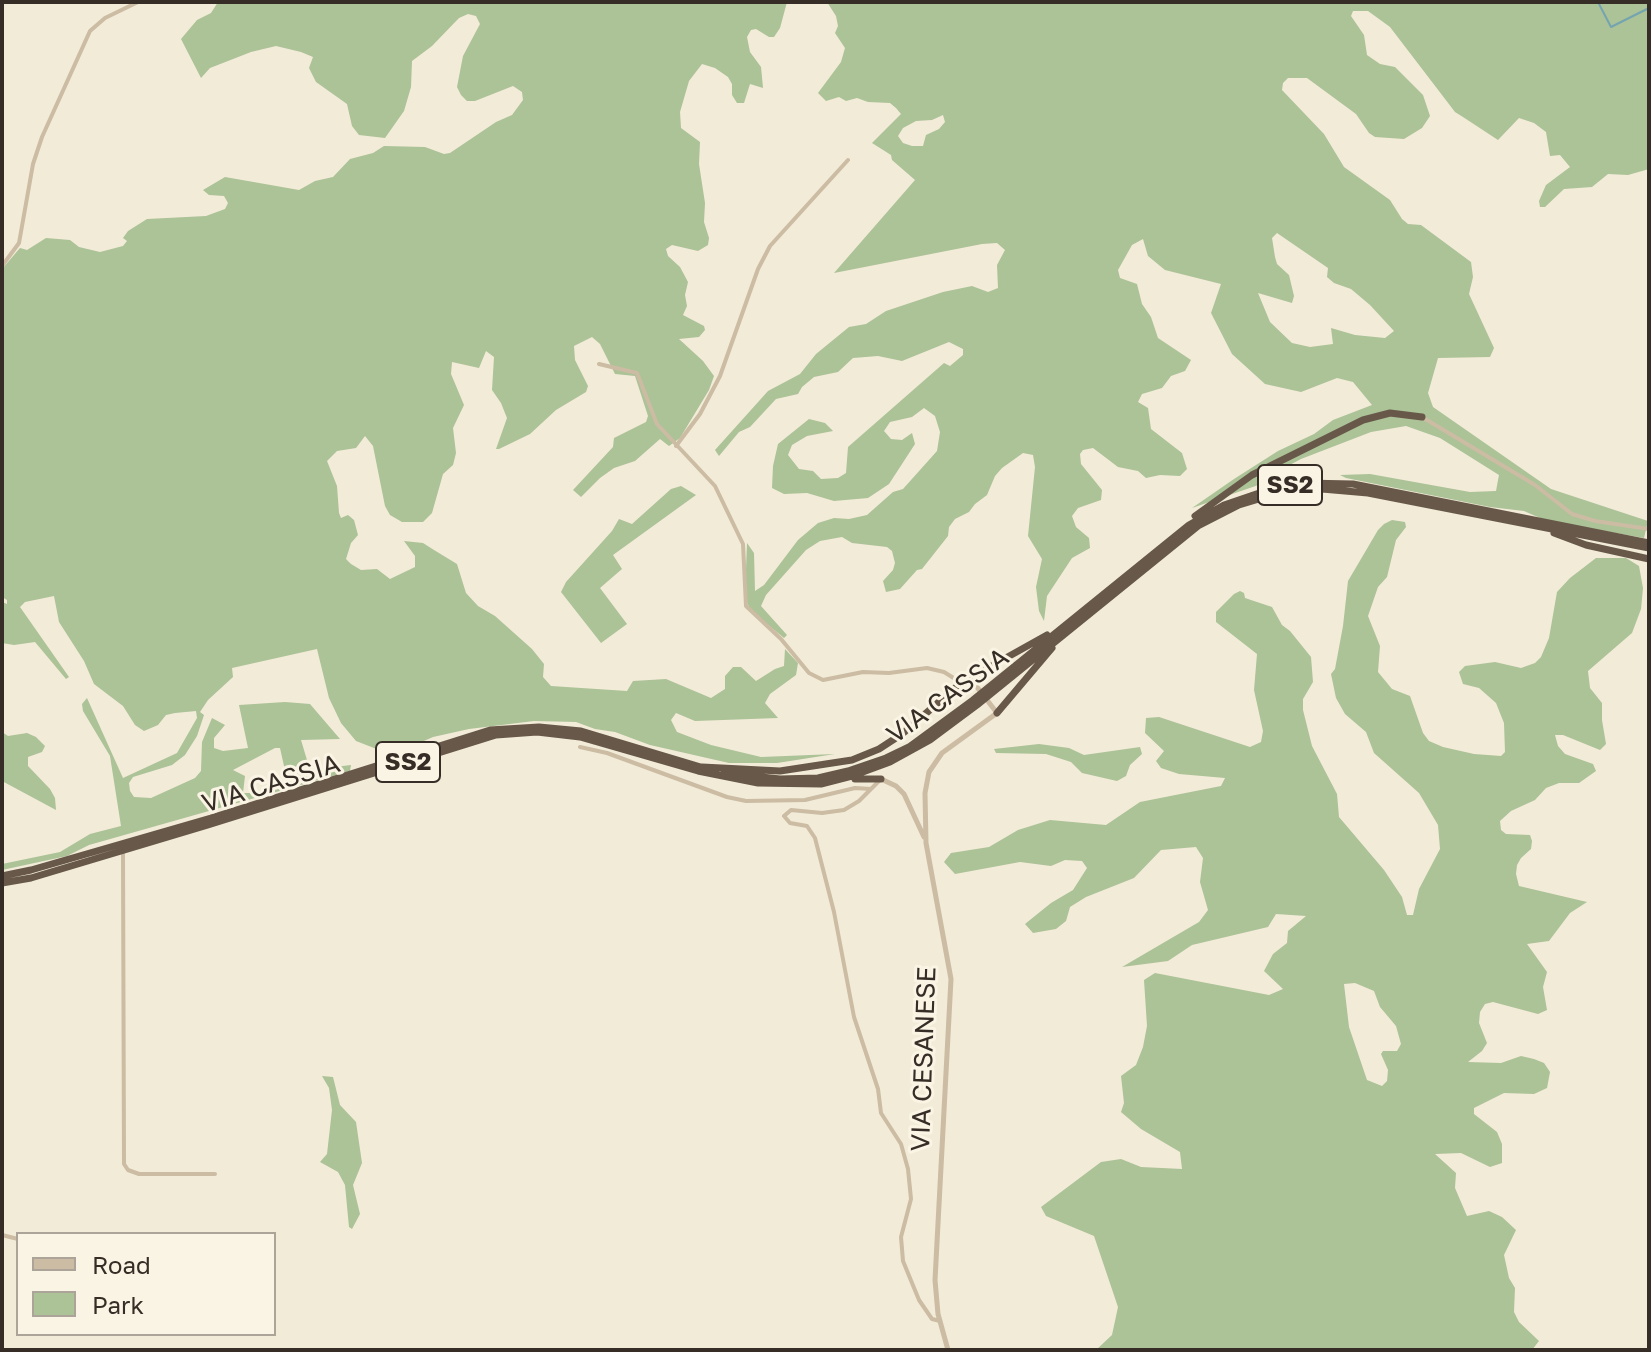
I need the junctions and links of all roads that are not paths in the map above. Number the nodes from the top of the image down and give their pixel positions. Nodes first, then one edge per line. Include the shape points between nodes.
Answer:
1 (138, 2) edge
2 (848, 160) dead end
3 (2, 266) edge
4 (599, 364) dead end
5 (1422, 417) joint
6 (676, 446) junction
7 (1537, 527) junction
8 (1649, 529) edge
9 (1174, 536) junction
10 (1649, 546) edge
11 (1649, 559) edge
12 (1081, 618) junction
13 (1066, 624) junction
14 (970, 678) junction
15 (961, 683) junction
16 (993, 688) junction
17 (975, 702) junction
18 (997, 713) junction
19 (580, 747) dead end
20 (700, 767) junction
21 (881, 779) junction
22 (821, 784) junction
23 (871, 789) junction
24 (167, 837) junction
25 (926, 843) junction
26 (123, 852) junction
27 (94, 859) junction
28 (2, 876) edge
29 (2, 883) edge
30 (215, 1174) dead end
31 (940, 1321) junction
32 (948, 1350) edge

1 - 3 street via 90,31 33,164 19,243
2 - 6 street via 770,246 720,376
4 - 6 street via 637,373 655,420
5 - 8 street via 1535,485 1572,514
5 - 9 highway via 1390,413 1363,420 1237,483
6 - 15 street via 715,486 741,537 747,608 811,675 823,680 924,668
7 - 10 highway, VIA CASSIA / SS2
7 - 11 highway
7 - 12 highway, VIA CASSIA / SS2 via 1353,491 1279,493 1198,526
9 - 10 highway, VIA CASSIA / SS2 via 1247,496 1295,484 1339,483
9 - 13 highway, VIA CASSIA / SS2
12 - 16 highway, VIA CASSIA / SS2
12 - 18 highway
13 - 14 highway
13 - 16 highway, VIA CASSIA / SS2
14 - 15 street
14 - 18 street
15 - 20 highway via 902,734 852,760 780,771
16 - 17 highway, VIA CASSIA / SS2
17 - 20 highway, VIA CASSIA / SS2 via 909,747 848,771 780,779
17 - 22 highway, VIA CASSIA / SS2 via 910,752
18 - 25 street, VIA CESANESE via 935,762 925,789
19 - 23 street via 746,801 805,800
20 - 28 highway, VIA CASSIA / SS2 via 581,731 490,730 211,818
21 - 22 highway
21 - 23 street
21 - 25 street via 908,800
22 - 24 highway, VIA CASSIA / SS2 via 746,782 580,737 520,733 467,743
23 - 31 street via 839,812 791,810 784,816 814,835 881,1113 901,1144 908,1169 911,1193 901,1237 903,1261 919,1300 932,1319
24 - 26 street
24 - 27 highway, VIA CASSIA / SS2
25 - 31 street, VIA CESANESE via 951,979 935,1280
26 - 27 street
26 - 30 street via 124,1164 141,1174
27 - 29 highway, VIA CASSIA / SS2
31 - 32 street, VIA CESANESE

